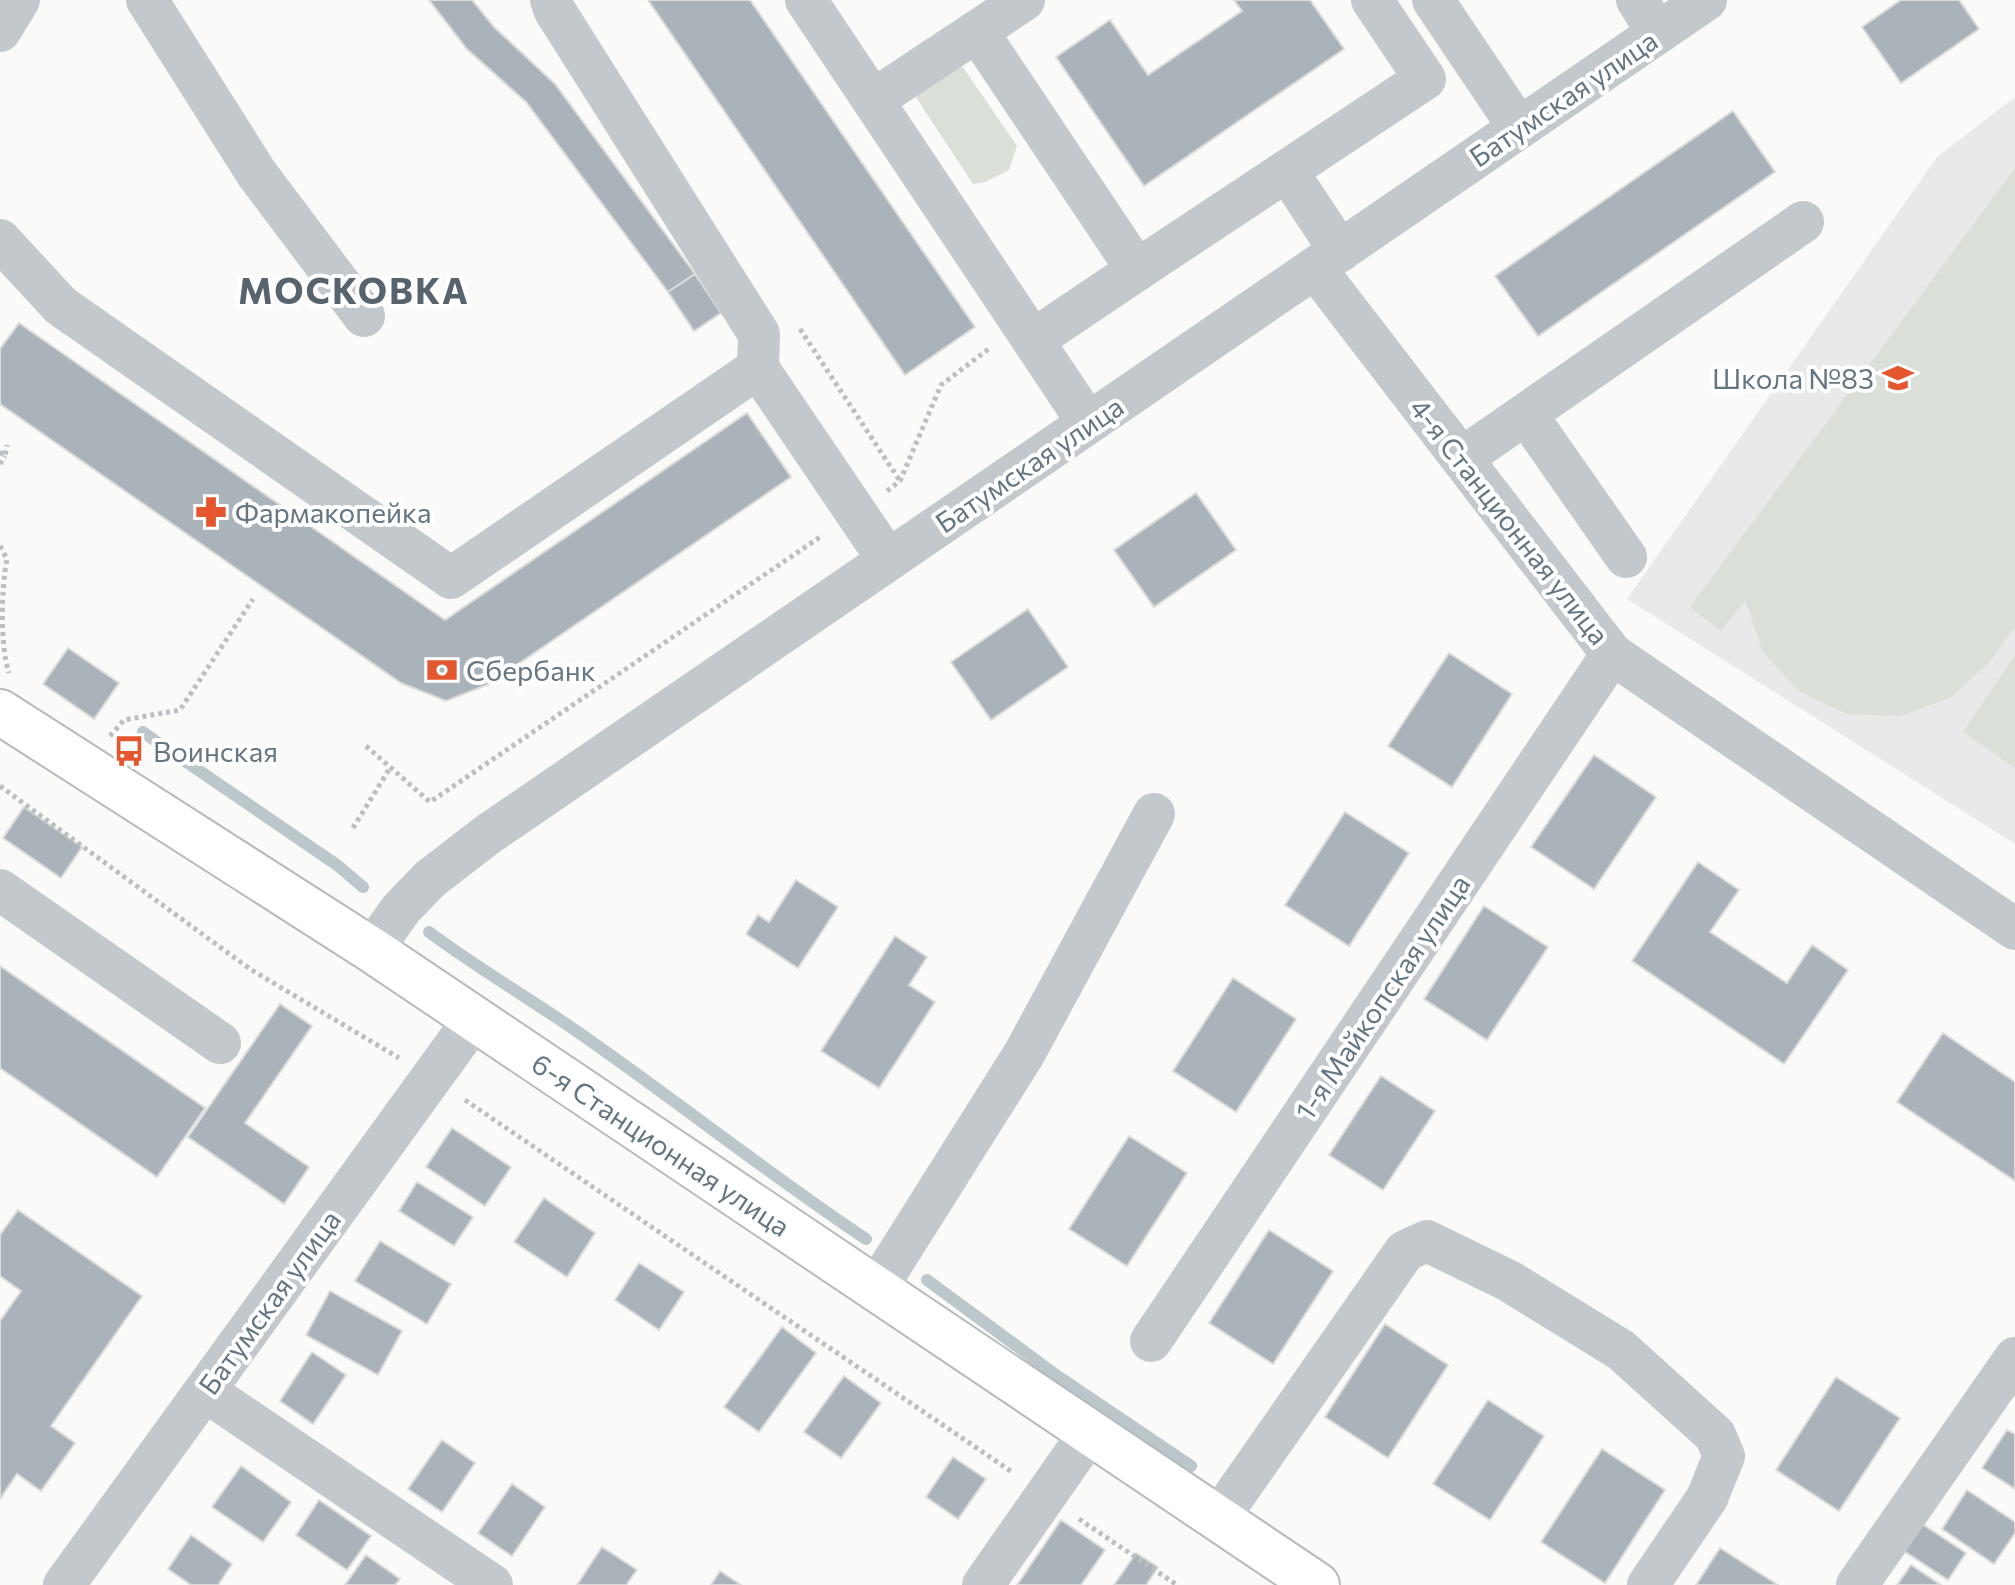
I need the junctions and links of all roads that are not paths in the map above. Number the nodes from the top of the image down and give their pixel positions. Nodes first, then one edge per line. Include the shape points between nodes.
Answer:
1 (19, 0) edge
2 (147, 0) edge
3 (551, 0) edge
4 (806, 0) edge
5 (1024, 0) edge
6 (1372, 0) edge
7 (1433, 0) edge
8 (1706, 0) edge
9 (1648, 16) edge
10 (0, 31) edge
11 (977, 31) junction
12 (873, 100) junction
13 (1519, 128) junction
14 (1287, 171) junction
15 (1803, 222) dead end
16 (0, 240) edge
17 (1327, 259) junction
18 (1137, 270) junction
19 (364, 316) dead end
20 (1028, 332) junction
21 (758, 368) junction
22 (1526, 414) junction
23 (1088, 423) junction
24 (1462, 458) junction
25 (1626, 557) dead end
26 (888, 560) junction
27 (1612, 654) junction
28 (8, 697) edge
29 (1154, 814) dead end
30 (0, 890) edge
31 (2015, 929) edge
32 (372, 950) junction
33 (474, 1019) junction
34 (220, 1043) dead end
35 (876, 1289) junction
36 (1151, 1341) dead end
37 (2010, 1378) edge
38 (205, 1391) junction
39 (1090, 1432) junction
40 (1218, 1519) junction
41 (64, 1585) edge
42 (492, 1585) edge
43 (983, 1585) edge
44 (1317, 1585) edge
45 (1648, 1585) edge
46 (1857, 1585) edge

1 - 10 street
2 - 19 street via 257,174
3 - 21 street via 759,334
4 - 12 street
5 - 11 street
6 - 14 street via 1425,79
7 - 13 street
8 - 9 street, Батумская улица
9 - 13 street, Батумская улица
11 - 12 street
11 - 18 street
12 - 20 street
13 - 17 street, Батумская улица
14 - 17 street, 4-я Станционная улица
14 - 18 street
15 - 22 street
16 - 21 street via 61,306 451,578
17 - 23 street, Батумская улица
17 - 24 street, 4-я Станционная улица
18 - 20 street
20 - 23 street
21 - 26 street
22 - 24 street
22 - 25 street
23 - 26 street, Батумская улица
24 - 27 street, 4-я Станционная улица
26 - 32 street, Батумская улица via 487,835 430,879
27 - 31 street, 4-я Станционная улица
27 - 36 street, 1-я Майкопская улица
28 - 32 main road, 6-я Станционная улица
29 - 35 street via 1024,1054
30 - 34 street
32 - 33 main road, 6-я Станционная улица
33 - 35 main road, 6-я Станционная улица
33 - 38 street, Батумская улица
35 - 39 main road, 6-я Станционная улица
37 - 46 street
38 - 41 street, Батумская улица
38 - 42 street
39 - 40 main road, 6-я Станционная улица
39 - 43 street
40 - 44 main road, 6-я Станционная улица
40 - 45 street via 1405,1251 1427,1241 1509,1281 1621,1350 1715,1435 1724,1456 1707,1498

